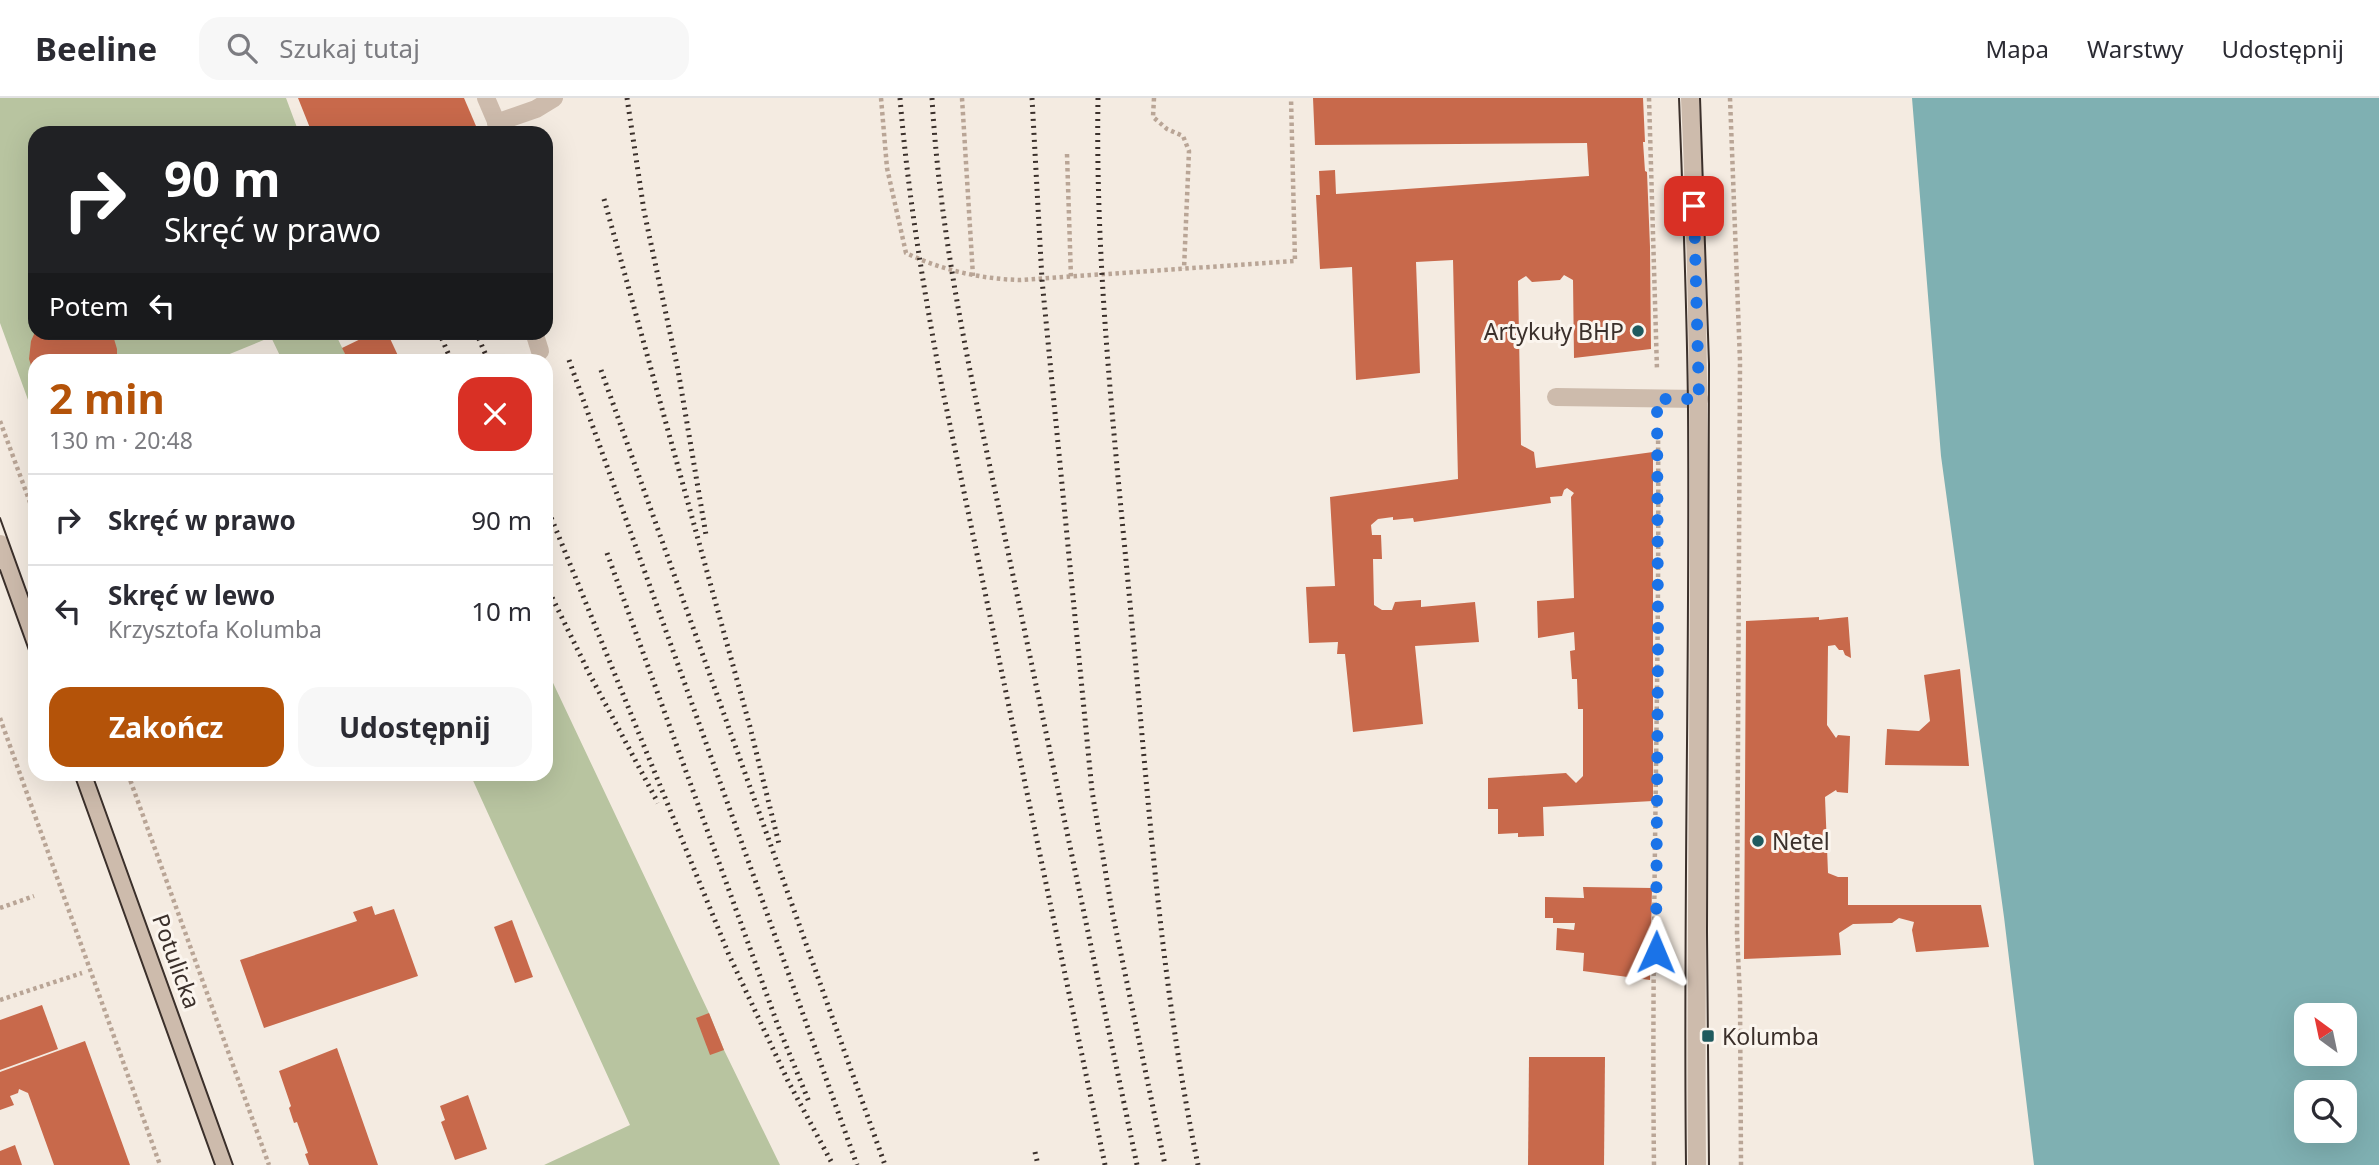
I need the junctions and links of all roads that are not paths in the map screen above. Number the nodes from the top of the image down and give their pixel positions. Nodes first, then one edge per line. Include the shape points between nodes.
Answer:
1 (486, 98) edge
2 (554, 98) edge
3 (1690, 98) edge
4 (498, 126) edge
5 (503, 126) edge
6 (537, 340) edge
7 (540, 351) dead end
8 (1556, 397) dead end
9 (1699, 399) junction
10 (0, 544) edge
11 (28, 621) edge
12 (86, 781) edge
13 (224, 1165) edge
14 (1698, 1165) edge

1 - 4 street
2 - 5 street
3 - 9 street
6 - 7 street
8 - 9 street
9 - 14 street
10 - 11 street
12 - 13 street, Potulicka

